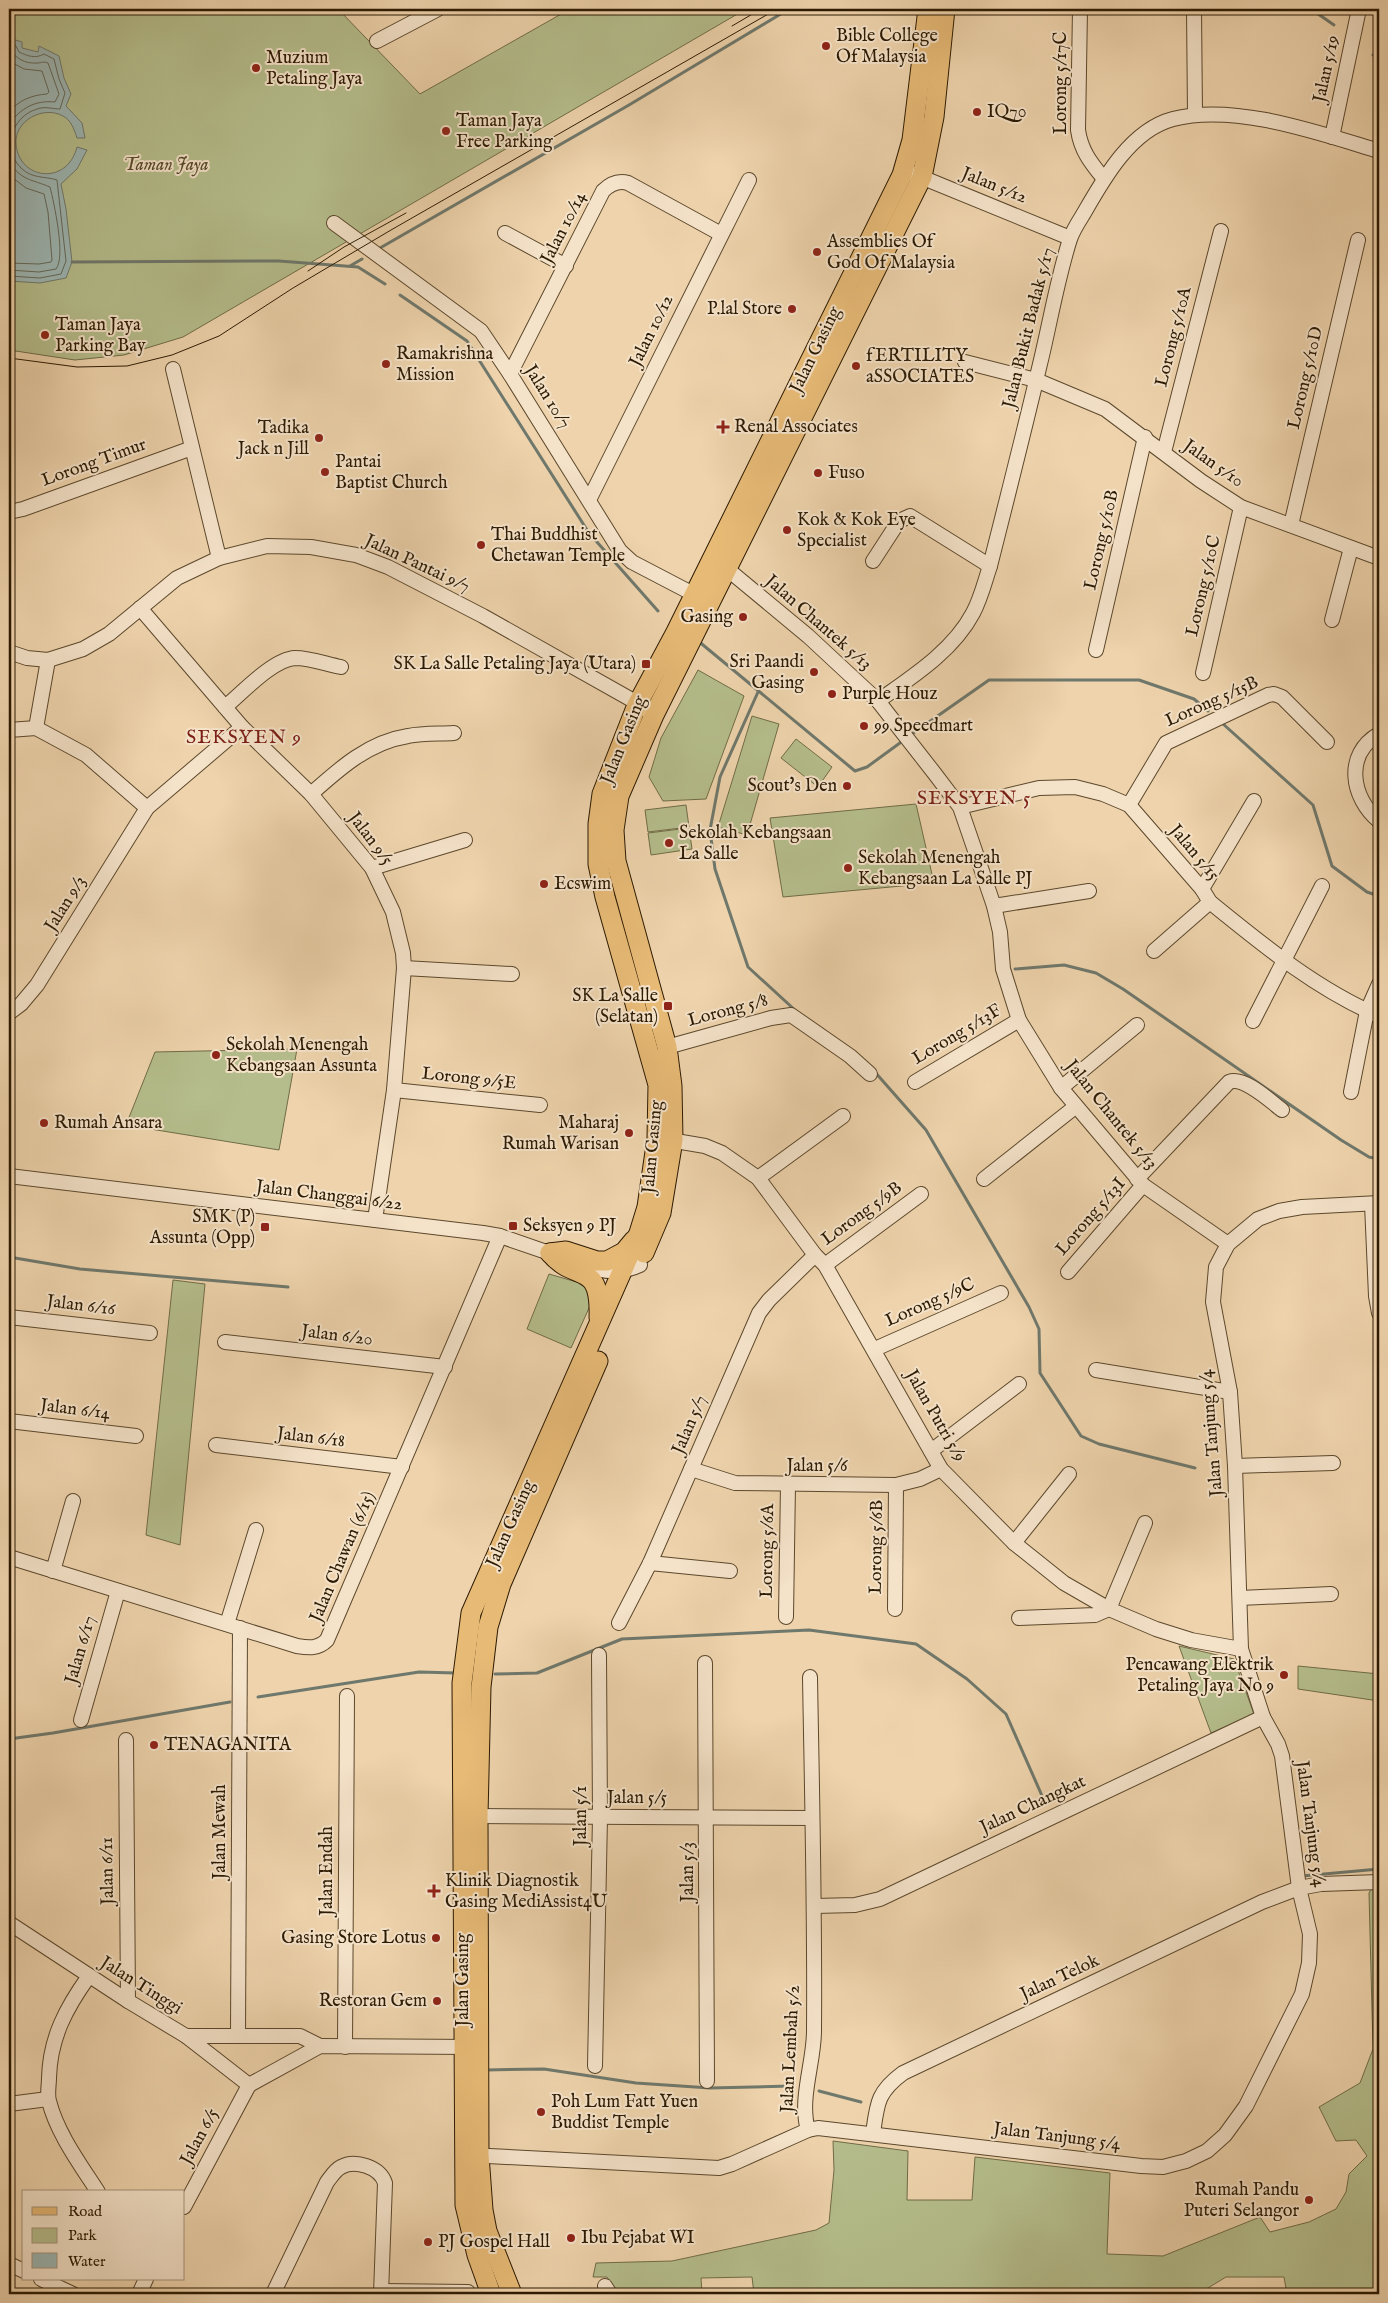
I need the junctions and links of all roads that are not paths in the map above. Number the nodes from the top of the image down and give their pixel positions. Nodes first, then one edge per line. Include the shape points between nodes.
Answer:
1 (438, 9) edge
2 (928, 9) edge
3 (945, 9) edge
4 (1080, 9) edge
5 (1194, 9) edge
6 (1359, 9) edge
7 (377, 41) dead end
8 (1194, 115) junction
9 (1332, 137) junction
10 (1379, 151) edge
11 (904, 170) junction
12 (922, 177) junction
13 (1104, 179) junction
14 (749, 180) dead end
15 (334, 224) dead end
16 (1221, 231) dead end
17 (505, 233) dead end
18 (721, 234) junction
19 (1070, 238) junction
20 (1358, 240) dead end
21 (566, 266) junction
22 (965, 362) dead end
23 (173, 369) dead end
24 (510, 374) junction
25 (1036, 380) junction
26 (1145, 437) junction
27 (192, 448) junction
28 (1164, 452) junction
29 (589, 500) junction
30 (1241, 507) junction
31 (9, 512) edge
32 (1291, 525) junction
33 (1351, 548) junction
34 (713, 557) junction
35 (219, 558) junction
36 (1379, 558) edge
37 (873, 561) dead end
38 (990, 566) junction
39 (728, 569) junction
40 (693, 594) junction
41 (710, 603) junction
42 (140, 608) junction
43 (1332, 620) dead end
44 (1096, 650) dead end
45 (9, 652) edge
46 (48, 660) junction
47 (341, 668) dead end
48 (1203, 673) dead end
49 (878, 702) junction
50 (637, 705) junction
51 (225, 707) junction
52 (654, 714) junction
53 (242, 727) junction
54 (36, 728) junction
55 (9, 730) edge
56 (454, 733) dead end
57 (1379, 734) edge
58 (1326, 742) dead end
59 (311, 794) junction
60 (1254, 801) dead end
61 (1129, 805) junction
62 (960, 807) junction
63 (147, 808) junction
64 (1379, 821) edge
65 (465, 840) dead end
66 (372, 868) junction
67 (1322, 886) dead end
68 (1202, 889) junction
69 (1089, 892) dead end
70 (1210, 902) junction
71 (994, 906) junction
72 (1154, 951) dead end
73 (1284, 961) junction
74 (404, 968) junction
75 (512, 974) dead end
76 (1379, 984) edge
77 (9, 1013) edge
78 (1373, 1014) edge
79 (1019, 1020) junction
80 (1253, 1021) dead end
81 (1137, 1025) dead end
82 (667, 1047) junction
83 (870, 1074) dead end
84 (915, 1082) dead end
85 (1061, 1088) junction
86 (394, 1090) junction
87 (1351, 1092) dead end
88 (540, 1105) dead end
89 (1075, 1107) junction
90 (1282, 1110) dead end
91 (843, 1116) dead end
92 (665, 1139) junction
93 (9, 1176) edge
94 (758, 1178) junction
95 (984, 1179) dead end
96 (1140, 1182) junction
97 (921, 1194) dead end
98 (1376, 1204) edge
99 (375, 1220) junction
100 (639, 1233) junction
101 (500, 1236) junction
102 (1228, 1244) junction
103 (550, 1253) junction
104 (820, 1260) junction
105 (632, 1268) junction
106 (1068, 1272) dead end
107 (1001, 1293) dead end
108 (1379, 1312) edge
109 (9, 1317) edge
110 (599, 1327) junction
111 (150, 1333) dead end
112 (225, 1342) dead end
113 (874, 1349) junction
114 (445, 1367) junction
115 (1096, 1370) dead end
116 (1019, 1384) dead end
117 (1230, 1392) junction
118 (9, 1421) edge
119 (136, 1436) dead end
120 (216, 1445) dead end
121 (931, 1451) junction
122 (1333, 1463) dead end
123 (1235, 1466) junction
124 (402, 1467) junction
125 (691, 1469) junction
126 (941, 1469) junction
127 (1069, 1474) dead end
128 (788, 1484) junction
129 (896, 1485) junction
130 (73, 1501) dead end
131 (1145, 1523) dead end
132 (256, 1530) dead end
133 (1014, 1543) junction
134 (9, 1557) edge
135 (650, 1563) junction
136 (730, 1570) dead end
137 (54, 1571) junction
138 (118, 1591) junction
139 (1331, 1594) dead end
140 (1240, 1598) junction
141 (895, 1609) dead end
142 (1108, 1609) junction
143 (786, 1617) dead end
144 (1019, 1618) dead end
145 (619, 1623) dead end
146 (233, 1626) junction
147 (1240, 1649) junction
148 (599, 1656) dead end
149 (705, 1663) dead end
150 (810, 1677) dead end
151 (347, 1696) dead end
152 (1263, 1717) junction
153 (81, 1720) dead end
154 (126, 1740) dead end
155 (470, 1816) junction
156 (600, 1817) junction
157 (706, 1818) junction
158 (812, 1818) junction
159 (1379, 1882) edge
160 (1299, 1888) junction
161 (815, 1906) junction
162 (9, 1924) edge
163 (89, 1976) junction
164 (128, 2001) junction
165 (186, 2036) junction
166 (238, 2036) junction
167 (320, 2046) junction
168 (345, 2046) junction
169 (471, 2047) junction
170 (595, 2066) dead end
171 (707, 2081) dead end
172 (249, 2085) junction
173 (48, 2099) junction
174 (9, 2104) edge
175 (808, 2130) junction
176 (873, 2134) junction
177 (471, 2155) junction
178 (97, 2190) edge
179 (185, 2205) edge
180 (9, 2264) edge
181 (22, 2270) edge
182 (43, 2280) edge
183 (145, 2280) edge
184 (468, 2292) dead end
185 (381, 2293) edge
186 (73, 2294) edge
187 (138, 2294) edge
188 (272, 2294) edge
189 (491, 2294) edge
190 (512, 2294) edge

1 - 7 street
2 - 11 main road, Jalan Gasing via 912,140
3 - 12 main road, Jalan Gasing via 934,117
4 - 13 street, Lorong 5/17C via 1078,130 1084,152
5 - 8 street
6 - 9 street, Jalan 5/19
8 - 9 street, Jalan Bukit Badak 5/17 via 1250,117
8 - 13 street, Jalan Bukit Badak 5/17 via 1150,129
9 - 10 street
11 - 12 street, Jalan 5/12
11 - 34 main road, Jalan Gasing
12 - 19 street, Jalan 5/12
12 - 39 main road, Jalan Gasing
13 - 19 street, Jalan Bukit Badak 5/17
14 - 18 street, Jalan 10/12
15 - 24 street, Jalan 10/7 via 481,331
16 - 28 street, Lorong 5/10A
17 - 21 street
18 - 21 street, Jalan 10/14 via 628,183 616,182 603,191
18 - 29 street, Jalan 10/12
19 - 25 street, Jalan Bukit Badak 5/17
20 - 32 street, Lorong 5/10D
21 - 24 street, Jalan 10/14
22 - 25 street, Jalan 5/10
23 - 27 street
24 - 29 street, Jalan 10/7
25 - 26 street, Jalan 5/10 via 1106,409
25 - 38 street, Jalan Bukit Badak 5/17
26 - 28 street, Jalan 5/10
26 - 44 street, Lorong 5/10B
27 - 31 street, Lorong Timur
27 - 35 street
28 - 30 street, Jalan 5/10
29 - 40 street, Jalan 10/7 via 620,551 632,562
30 - 32 street, Jalan 5/10
30 - 48 street, Lorong 5/10C
32 - 33 street, Jalan 5/10
33 - 36 street, Jalan 5/10
33 - 43 street
34 - 39 street, Jalan Chantek 5/13
34 - 40 main road, Jalan Gasing
35 - 42 street, Jalan Pantai 9/7 via 177,578
35 - 50 street, Jalan Pantai 9/7 via 266,546 311,547 356,555 388,567 483,616
37 - 38 street via 899,521 910,516
38 - 49 street, Jalan Bukit Badak 5/17 via 973,613 959,633 916,675
39 - 41 main road, Jalan Gasing
39 - 49 street, Jalan Chantek 5/13 via 808,636
40 - 41 street, Jalan 10/7
40 - 50 main road, Jalan Gasing
41 - 52 main road, Jalan Gasing
42 - 46 street, Jalan Pantai 9/7 via 110,634 82,649
42 - 51 street, Jalan 9/5
45 - 46 street, Jalan Pantai 9/7
46 - 54 street
47 - 51 street via 303,659 286,660 275,665
49 - 62 street, Jalan Chantek 5/13
50 - 52 street, Jalan Pantai 9/7
50 - 92 main road, Jalan Gasing via 602,794 598,864 658,1085
51 - 53 street, Jalan 9/5
52 - 82 main road, Jalan Gasing via 619,796 614,830 616,861
53 - 59 street, Jalan 9/5
53 - 63 street, Jalan 9/3
54 - 55 street
54 - 63 street via 86,755
56 - 59 street via 408,736 377,745 348,762
57 - 64 street via 1365,745 1355,776 1355,788 1362,802
58 - 61 street, Lorong 5/15B via 1282,698 1268,695 1166,743
59 - 66 street, Jalan 9/5
60 - 68 street
61 - 62 street, Jalan 5/15 via 1075,787 1039,788
61 - 68 street, Jalan 5/15
62 - 71 street, Jalan Chantek 5/13
63 - 77 street, Jalan 9/3 via 37,986
65 - 66 street
66 - 74 street, Jalan 9/5 via 393,912
67 - 73 street
68 - 70 street, Jalan 5/15
69 - 71 street
70 - 72 street
70 - 73 street, Jalan 5/15
71 - 79 street, Jalan Chantek 5/13 via 1003,969
73 - 78 street, Jalan 5/15
73 - 80 street
74 - 75 street
74 - 86 street, Jalan 9/5
76 - 78 street
78 - 87 street
79 - 84 street, Lorong 5/13F
79 - 85 street, Jalan Chantek 5/13
81 - 85 street
82 - 83 street, Lorong 5/8 via 791,1015
82 - 92 main road, Jalan Gasing via 672,1086
85 - 89 street, Jalan Chantek 5/13
86 - 88 street, Lorong 9/5E
86 - 99 street, Jalan 9/5
89 - 95 street
89 - 96 street, Jalan Chantek 5/13
90 - 96 street, Lorong 5/13I via 1245,1083 1229,1082
91 - 94 street
92 - 94 street, Jalan Putri 5/9 via 705,1146
92 - 100 main road, Jalan Gasing
92 - 105 main road, Jalan Gasing via 661,1213
93 - 99 street, Jalan Changgai 6/22
94 - 104 street, Jalan Putri 5/9
96 - 102 street, Jalan Chantek 5/13
96 - 106 street, Lorong 5/13I
97 - 104 street, Lorong 5/9B
98 - 102 street, Jalan Tanjung 5/4 via 1279,1211 1258,1220
98 - 108 street via 1376,1296
99 - 101 street, Jalan Changgai 6/22
100 - 103 main road via 624,1252 606,1261 566,1251
100 - 105 main road, Jalan Gasing
101 - 103 street, Jalan Changgai 6/22
101 - 114 street, Jalan Chawan (6/15)
102 - 117 street, Jalan Tanjung 5/4 via 1216,1268 1213,1295
103 - 105 street, Jalan Changgai 6/22 via 592,1268
103 - 110 main road via 558,1263 583,1273 596,1285
104 - 113 street, Jalan Putri 5/9
104 - 125 street, Jalan 5/7 via 769,1300 759,1314
105 - 110 main road, Jalan Gasing
105 - 155 main road, Jalan Gasing via 501,1584 490,1618
107 - 113 street, Lorong 5/9C
109 - 111 street, Jalan 6/16
110 - 155 main road, Jalan Gasing via 471,1613 462,1683
112 - 114 street, Jalan 6/20
113 - 121 street, Jalan Putri 5/9
114 - 124 street, Jalan Chawan (6/15)
115 - 117 street
116 - 121 street
117 - 123 street, Jalan Tanjung 5/4
118 - 119 street, Jalan 6/14
120 - 124 street, Jalan 6/18
121 - 126 street, Jalan Putri 5/9
122 - 123 street
123 - 140 street, Jalan Tanjung 5/4
124 - 146 street, Jalan Chawan (6/15) via 327,1640 306,1648
125 - 128 street, Jalan 5/6 via 735,1483
125 - 135 street, Jalan 5/7
126 - 129 street, Jalan 5/6
126 - 133 street, Jalan Putri 5/9
127 - 133 street
128 - 129 street, Jalan 5/6
128 - 143 street, Lorong 5/6A
129 - 141 street, Lorong 5/6B
130 - 137 street
131 - 142 street
132 - 146 street, Jalan Mewah
133 - 142 street, Jalan Putri 5/9 via 1064,1582
134 - 137 street, Jalan Chawan (6/15)
135 - 136 street
135 - 145 street, Jalan 5/7
137 - 138 street, Jalan Chawan (6/15)
138 - 146 street, Jalan Chawan (6/15)
138 - 153 street, Jalan 6/17
139 - 140 street
140 - 147 street, Jalan Tanjung 5/4
142 - 144 street via 1095,1615
142 - 147 street, Jalan Putri 5/9 via 1191,1640
146 - 166 street, Jalan Mewah
147 - 152 street, Jalan Tanjung 5/4
148 - 156 street, Jalan 5/1
149 - 157 street, Jalan 5/3
150 - 158 street, Jalan Lembah 5/2
151 - 168 street, Jalan Endah
152 - 160 street, Jalan Tanjung 5/4 via 1282,1756
152 - 161 street, Jalan Changkat via 880,1898 855,1905
154 - 164 street, Jalan 6/11
155 - 156 street, Jalan 5/5
155 - 169 main road, Jalan Gasing
156 - 157 street, Jalan 5/5
156 - 170 street, Jalan 5/1
157 - 158 street, Jalan 5/5
157 - 171 street, Jalan 5/3
158 - 161 street, Jalan Lembah 5/2
159 - 160 street, Jalan Telok
160 - 176 street, Jalan Telok via 1262,1902 903,2073 882,2092
160 - 176 street, Jalan Tanjung 5/4 via 1310,1934 1309,1963 1302,1994 1246,2106 1225,2135 1207,2150 1186,2161 1141,2166
161 - 175 street, Jalan Lembah 5/2 via 814,2041 807,2096
162 - 163 street, Jalan Tinggi
163 - 164 street, Jalan Tinggi
163 - 173 street via 72,1999 56,2030 49,2061
164 - 165 street, Jalan Tinggi
165 - 166 street
165 - 172 street, Jalan Tinggi
166 - 167 street via 300,2036
167 - 168 street
167 - 172 street
168 - 169 street
169 - 177 main road, Jalan Gasing
172 - 179 street, Jalan 6/5
173 - 174 street
173 - 178 street via 62,2133
175 - 176 street, Jalan Tanjung 5/4 via 818,2128
175 - 177 street, Jalan Lembah 5/2 via 719,2168
177 - 189 main road, Jalan Gasing via 465,2206 469,2230
177 - 190 main road, Jalan Gasing via 487,2231
180 - 181 street
182 - 186 street
183 - 187 street
184 - 185 street
185 - 188 street via 383,2177 376,2170 352,2164 341,2167 327,2182

